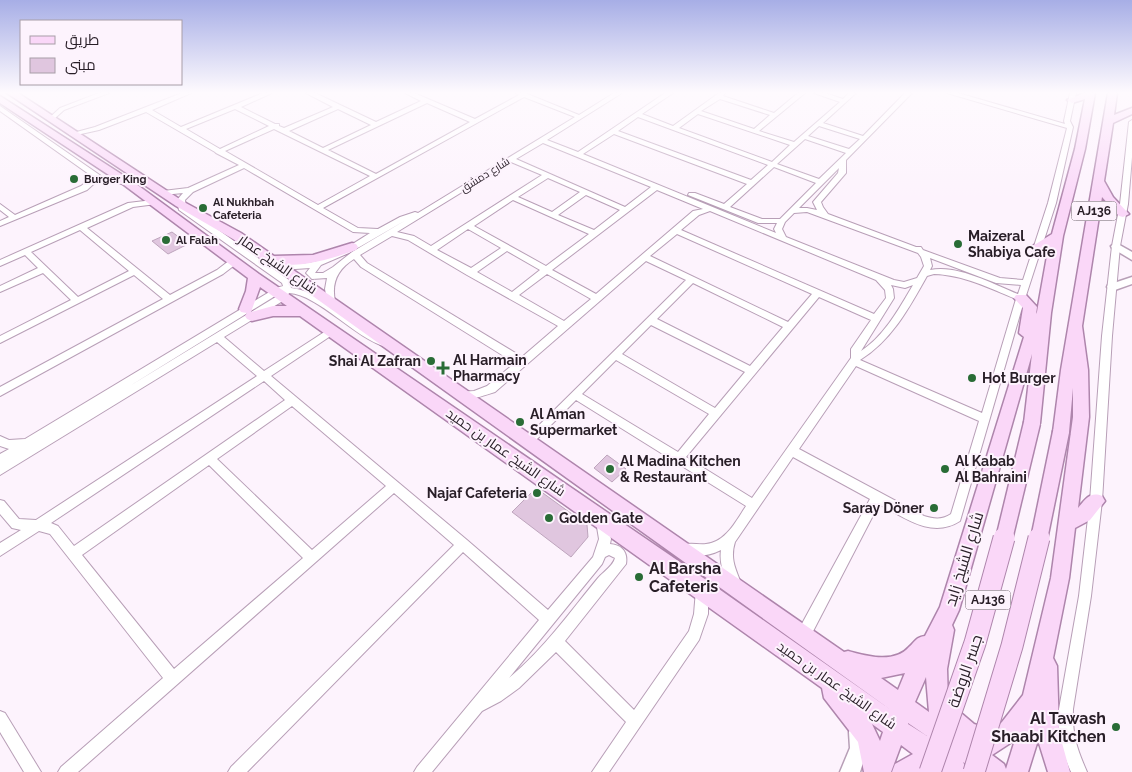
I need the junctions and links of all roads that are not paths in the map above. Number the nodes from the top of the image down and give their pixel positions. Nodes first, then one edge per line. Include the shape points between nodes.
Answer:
1 (25, 129) edge
2 (46, 129) edge
3 (65, 129) edge
4 (97, 129) joint
5 (268, 129) edge
6 (367, 129) edge
7 (460, 129) edge
8 (560, 129) edge
9 (616, 129) edge
10 (677, 129) edge
11 (750, 129) edge
12 (758, 129) edge
13 (813, 129) edge
14 (835, 129) edge
15 (873, 129) edge
16 (1070, 129) edge
17 (1073, 129) edge
18 (1084, 129) edge
19 (1108, 129) edge
20 (1131, 129) edge
21 (181, 130) edge
22 (285, 130) edge
23 (613, 131) junction
24 (756, 131) junction
25 (553, 133) junction
26 (72, 134) junction
27 (804, 137) junction
28 (864, 138) junction
29 (542, 140) junction
30 (83, 141) junction
31 (796, 145) junction
32 (1081, 145) junction
33 (556, 146) junction
34 (323, 150) junction
35 (526, 150) junction
36 (218, 152) junction
37 (850, 152) junction
38 (578, 155) junction
39 (511, 159) junction
40 (843, 161) junction
41 (773, 165) junction
42 (243, 166) junction
43 (547, 175) junction
44 (98, 177) junction
45 (377, 177) junction
46 (1098, 180) junction
47 (820, 182) junction
48 (112, 183) junction
49 (128, 183) junction
50 (752, 183) junction
51 (656, 187) junction
52 (84, 188) junction
53 (190, 190) junction
54 (585, 192) junction
55 (668, 192) junction
56 (153, 196) junction
57 (513, 197) junction
58 (695, 203) junction
59 (180, 204) junction
60 (131, 205) junction
61 (0, 206) edge
62 (725, 207) junction
63 (318, 208) junction
64 (428, 210) junction
65 (626, 210) junction
66 (712, 210) junction
67 (793, 211) junction
68 (696, 213) junction
69 (1123, 214) junction
70 (553, 215) junction
71 (828, 216) junction
72 (14, 218) junction
73 (782, 221) junction
74 (0, 224) edge
75 (81, 226) junction
76 (468, 226) junction
77 (356, 230) junction
78 (675, 230) junction
79 (378, 231) junction
80 (391, 233) junction
81 (594, 234) junction
82 (1057, 236) junction
83 (783, 239) junction
84 (1116, 246) junction
85 (1037, 247) junction
86 (506, 248) junction
87 (918, 249) junction
88 (431, 250) junction
89 (25, 251) junction
90 (357, 251) junction
91 (645, 257) junction
92 (1132, 257) edge
93 (233, 262) junction
94 (0, 263) edge
95 (276, 264) junction
96 (318, 264) junction
97 (338, 267) junction
98 (44, 269) junction
99 (546, 270) junction
100 (135, 271) junction
101 (470, 272) junction
102 (876, 276) junction
103 (254, 277) junction
104 (921, 277) junction
105 (692, 279) junction
106 (1132, 280) edge
107 (1026, 283) junction
108 (1112, 287) junction
109 (0, 289) edge
110 (281, 293) junction
111 (817, 293) junction
112 (512, 296) junction
113 (596, 298) junction
114 (1021, 298) junction
115 (169, 300) junction
116 (77, 301) junction
117 (331, 301) junction
118 (303, 311) junction
119 (249, 312) junction
120 (1044, 313) junction
121 (877, 319) junction
122 (650, 320) junction
123 (564, 325) junction
124 (789, 326) junction
125 (1076, 328) junction
126 (332, 331) junction
127 (218, 337) junction
128 (0, 340) edge
129 (389, 345) junction
130 (615, 355) junction
131 (855, 360) junction
132 (522, 362) junction
133 (751, 372) junction
134 (265, 376) junction
135 (491, 389) junction
136 (0, 392) edge
137 (575, 394) junction
138 (460, 395) junction
139 (293, 400) junction
140 (1009, 402) junction
141 (488, 412) junction
142 (716, 413) junction
143 (984, 419) junction
144 (528, 441) junction
145 (30, 442) junction
146 (1, 446) edge
147 (792, 451) junction
148 (679, 458) junction
149 (210, 459) junction
150 (0, 460) edge
151 (0, 470) edge
152 (394, 486) junction
153 (877, 497) junction
154 (1096, 501) junction
155 (0, 505) edge
156 (754, 505) junction
157 (601, 518) junction
158 (1067, 524) junction
159 (34, 527) junction
160 (730, 539) junction
161 (463, 544) junction
162 (672, 545) junction
163 (0, 550) edge
164 (601, 553) junction
165 (73, 554) junction
166 (311, 558) junction
167 (959, 573) junction
168 (702, 589) junction
169 (746, 595) junction
170 (949, 610) junction
171 (549, 620) junction
172 (803, 636) junction
173 (1048, 636) junction
174 (556, 642) junction
175 (830, 654) junction
176 (821, 674) junction
177 (173, 679) junction
178 (1034, 695) junction
179 (839, 698) junction
180 (936, 700) junction
181 (476, 706) junction
182 (904, 706) junction
183 (0, 718) edge
184 (635, 721) junction
185 (896, 727) junction
186 (998, 741) junction
187 (957, 765) edge
188 (33, 772) edge
189 (66, 772) edge
190 (236, 772) edge
191 (422, 772) edge
192 (600, 772) edge
193 (850, 772) edge
194 (875, 772) edge
195 (880, 772) edge
196 (903, 772) edge
197 (996, 772) edge
198 (1017, 772) edge
199 (1060, 772) edge
200 (1079, 772) edge

1 - 44 street
2 - 49 main road
3 - 26 main road, شارع الشيخ عمار
4 - 26 street
4 - 30 street
5 - 36 street
6 - 34 street
7 - 45 street
8 - 25 street, شارع دمشق
9 - 23 street
10 - 41 street
11 - 24 street
12 - 24 street
13 - 27 street
14 - 28 street
15 - 28 street
16 - 85 street via 1053,199
17 - 32 main road
18 - 32 main road, AJ136
19 - 46 main road, AJ136
20 - 69 street
21 - 36 street
22 - 34 street
23 - 38 street
23 - 50 street
24 - 31 street
25 - 29 street, شارع دمشق
25 - 33 street
26 - 30 main road, شارع الشيخ عمار
27 - 31 street
27 - 37 street
28 - 37 street
29 - 33 street
29 - 35 street, شارع دمشق
30 - 56 main road, شارع الشيخ عمار
31 - 41 street
32 - 82 main road, AJ136
33 - 35 street
33 - 38 street
34 - 45 street
35 - 39 street, شارع دمشق
36 - 42 street
37 - 40 street
38 - 51 street
39 - 43 street
39 - 64 street, شارع دمشق
40 - 47 street
40 - 71 street via 842,173 817,202
41 - 47 street
41 - 50 street
42 - 53 street
42 - 63 street
43 - 54 street
43 - 57 street
44 - 48 street
44 - 52 street
45 - 63 street
46 - 69 main road via 1108,199
46 - 125 main road, AJ136
47 - 67 street
48 - 49 street
48 - 52 street
49 - 56 main road, شارع الشيخ عمار بن حميد
50 - 62 street
51 - 55 street
51 - 65 street
52 - 72 street
53 - 56 street
53 - 59 street
54 - 65 street
54 - 70 street
55 - 58 street
55 - 62 street
56 - 59 main road, شارع الشيخ عمار
56 - 60 street
56 - 60 street
56 - 93 main road, شارع الشيخ عمار بن حميد
57 - 70 street
57 - 76 street
58 - 66 street
58 - 68 street
59 - 95 main road, شارع الشيخ عمار via 229,231
59 - 110 street via 185,212 282,278 286,282
60 - 75 street
61 - 72 street
62 - 73 street via 761,221
63 - 77 street
64 - 79 street, شارع دمشق via 401,218
64 - 80 street, شارع دمشق
65 - 81 street
66 - 68 street
66 - 83 street
67 - 71 street via 806,210
67 - 73 street
68 - 78 street
69 - 84 street
70 - 81 street
71 - 87 street
72 - 74 street
73 - 83 street via 778,229
75 - 89 street
75 - 100 street
76 - 86 street
76 - 88 street
77 - 79 street
77 - 90 street
78 - 91 street
78 - 111 street
79 - 90 street, شارع دمشق
80 - 88 street via 407,236
80 - 90 street, شارع دمشق
81 - 99 street
82 - 85 main road
82 - 120 main road, AJ136
83 - 102 street
84 - 92 street
84 - 108 street
85 - 107 street
86 - 99 street
86 - 101 street
87 - 104 street via 928,263
87 - 107 street via 999,281
88 - 101 street
89 - 94 street
89 - 98 street
90 - 95 main road
90 - 96 street, شارع دمشق
90 - 97 street, شارع دمشق
90 - 132 street
91 - 105 street
91 - 113 street
93 - 103 main road, شارع الشيخ عمار بن حميد
93 - 115 street
95 - 96 street, شارع دمشق
95 - 117 main road, شارع الشيخ عمار
96 - 97 street, شارع دمشق via 310,270 315,278
97 - 117 street via 329,282
98 - 109 street
98 - 116 street
99 - 112 street
99 - 113 street
100 - 115 street
100 - 116 street
101 - 112 street
102 - 104 street via 899,284 911,284
102 - 121 street via 886,284 891,294
103 - 110 main road, شارع الشيخ عمار بن حميد
103 - 119 main road
104 - 114 street via 933,270 947,271
104 - 131 street via 890,328
105 - 122 street
105 - 124 street
106 - 108 street
107 - 114 street
108 - 154 street
110 - 118 main road, شارع الشيخ عمار بن حميد
110 - 119 street
110 - 129 street via 303,293 372,339
111 - 121 street
111 - 124 street
112 - 123 street
113 - 123 street
114 - 140 main road via 1030,307 1030,312
114 - 143 street
115 - 136 street
116 - 128 street
117 - 129 main road, شارع الشيخ عمار
118 - 119 main road
118 - 126 main road, شارع الشيخ عمار بن حميد
119 - 127 street
119 - 145 street
120 - 140 main road, شارع الشيخ زايد via 1030,336
120 - 187 main road, جسر الروضة / AJ136, bridge via 1032,423 984,615
121 - 131 street via 856,349
122 - 130 street
122 - 133 street
123 - 132 street
124 - 133 street
125 - 158 main road via 1081,417
125 - 187 main road, AJ136, bridge via 1061,432 1040,540 1004,677
126 - 134 street
126 - 157 main road, شارع الشيخ عمار بن حميد
127 - 134 street
127 - 151 street
129 - 138 main road, شارع الشيخ عمار
130 - 137 street
130 - 142 street
131 - 143 street
131 - 147 street
132 - 135 street
133 - 142 street
134 - 139 street
134 - 159 street
135 - 138 street via 474,395
135 - 141 street via 486,403
137 - 144 street
137 - 148 street
138 - 141 main road, شارع الشيخ عمار
139 - 149 street
139 - 152 street
140 - 167 main road, شارع الشيخ زايد
141 - 144 main road, شارع الشيخ عمار بن حميد
142 - 148 street
143 - 153 street via 956,517 950,522 941,524 920,520
144 - 162 main road, شارع الشيخ عمار بن حميد
145 - 146 street
145 - 150 street
147 - 153 street
147 - 156 street
148 - 156 street
149 - 165 street
149 - 166 street
152 - 161 street
152 - 166 street
153 - 172 street
154 - 158 main road via 1084,514
154 - 200 street via 1065,728 1069,749
155 - 159 street via 16,524
156 - 160 street
157 - 164 street via 604,539
157 - 168 main road, شارع الشيخ عمار بن حميد
158 - 173 main road
159 - 163 street
159 - 165 street via 51,528
160 - 162 street via 716,548 699,551
160 - 169 street via 727,568
161 - 171 street
161 - 190 street
162 - 169 main road, شارع الشيخ عمار بن حميد
164 - 171 street
164 - 174 street via 615,550 620,556 620,564
165 - 177 street
166 - 177 street
167 - 170 main road, شارع الشيخ زايد
167 - 175 main road via 919,652 908,662 890,667 871,667
168 - 176 main road, شارع الشيخ عمار بن حميد
168 - 184 street via 694,635
169 - 172 main road, شارع الشيخ عمار بن حميد
170 - 180 main road via 936,660
170 - 182 main road, شارع الشيخ زايد via 920,662
171 - 181 street
172 - 175 main road, شارع الشيخ عمار بن حميد
173 - 178 main road
173 - 199 main road via 1046,726 1052,756
174 - 181 street via 522,676
174 - 184 street
175 - 182 main road, شارع الشيخ عمار بن حميد
176 - 179 main road
176 - 185 main road, شارع الشيخ عمار بن حميد
177 - 189 street
178 - 186 main road via 1019,720
178 - 198 main road
179 - 193 street via 859,733 859,748
179 - 194 main road via 865,729 873,750
180 - 186 main road via 967,733 984,740
180 - 187 main road
181 - 191 street
182 - 185 main road, شارع الشيخ زايد
182 - 187 main road, شارع الشيخ عمار بن حميد
183 - 188 street
184 - 192 street
185 - 187 main road, شارع الشيخ عمار بن حميد
185 - 195 main road, شارع الشيخ زايد
186 - 187 main road
187 - 196 main road via 914,765
187 - 197 main road, شارع الشيخ عمار بن حميد

